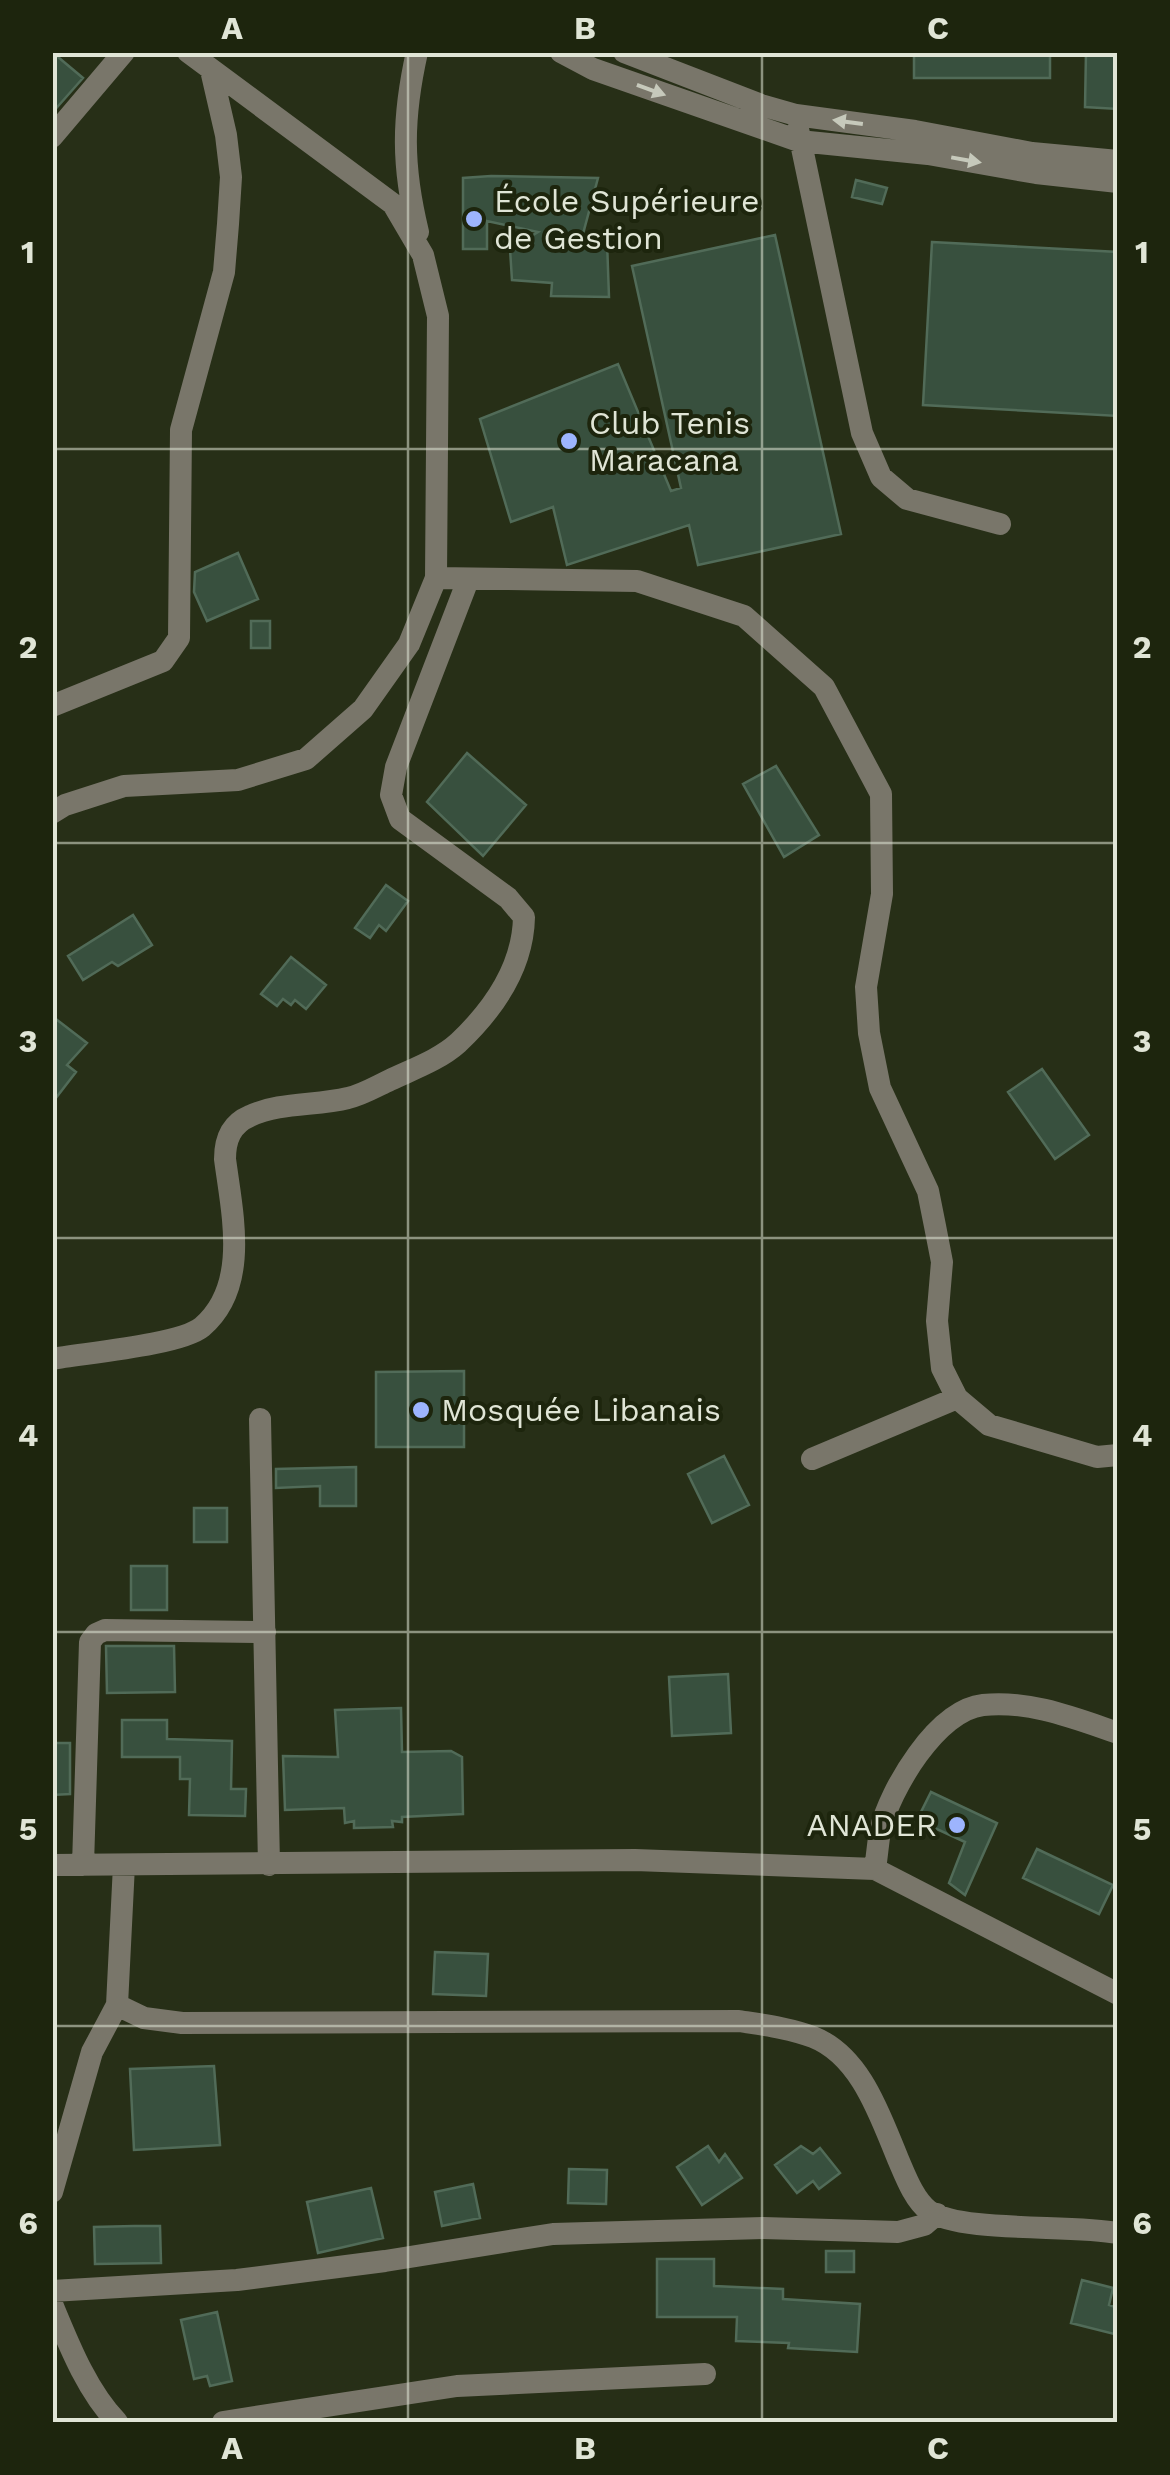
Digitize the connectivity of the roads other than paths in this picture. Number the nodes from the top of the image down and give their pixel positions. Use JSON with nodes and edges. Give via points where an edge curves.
{"nodes":[{"id":1,"x":124,"y":52,"type":"edge"},
{"id":2,"x":188,"y":52,"type":"edge"},
{"id":3,"x":418,"y":52,"type":"edge"},
{"id":4,"x":561,"y":52,"type":"edge"},
{"id":5,"x":624,"y":52,"type":"edge"},
{"id":6,"x":211,"y":70,"type":"junction"},
{"id":7,"x":796,"y":115,"type":"junction"},
{"id":8,"x":52,"y":136,"type":"edge"},
{"id":9,"x":800,"y":141,"type":"junction"},
{"id":10,"x":1118,"y":162,"type":"edge"},
{"id":11,"x":1118,"y":182,"type":"edge"},
{"id":12,"x":423,"y":255,"type":"junction"},
{"id":13,"x":1000,"y":524,"type":"dead end"},
{"id":14,"x":436,"y":578,"type":"junction"},
{"id":15,"x":468,"y":580,"type":"junction"},
{"id":16,"x":52,"y":706,"type":"edge"},
{"id":17,"x":52,"y":813,"type":"edge"},
{"id":18,"x":52,"y":1359,"type":"edge"},
{"id":19,"x":958,"y":1398,"type":"junction"},
{"id":20,"x":260,"y":1419,"type":"dead end"},
{"id":21,"x":1118,"y":1455,"type":"edge"},
{"id":22,"x":812,"y":1459,"type":"dead end"},
{"id":23,"x":265,"y":1632,"type":"junction"},
{"id":24,"x":1118,"y":1733,"type":"edge"},
{"id":25,"x":52,"y":1865,"type":"edge"},
{"id":26,"x":83,"y":1865,"type":"junction"},
{"id":27,"x":124,"y":1865,"type":"junction"},
{"id":28,"x":270,"y":1865,"type":"junction"},
{"id":29,"x":875,"y":1869,"type":"junction"},
{"id":30,"x":1118,"y":1994,"type":"edge"},
{"id":31,"x":117,"y":2005,"type":"junction"},
{"id":32,"x":52,"y":2192,"type":"edge"},
{"id":33,"x":937,"y":2214,"type":"junction"},
{"id":34,"x":1118,"y":2233,"type":"edge"},
{"id":35,"x":52,"y":2291,"type":"edge"},
{"id":36,"x":52,"y":2304,"type":"edge"},
{"id":37,"x":704,"y":2374,"type":"dead end"},
{"id":38,"x":117,"y":2422,"type":"edge"},
{"id":39,"x":223,"y":2422,"type":"edge"}],
"edges":[{"from":1,"to":8,"type":"street"},
{"from":2,"to":6,"type":"street"},
{"from":3,"to":12,"type":"street","via":[[403,141]]},
{"from":4,"to":9,"type":"street","one_way":true},
{"from":5,"to":7,"type":"street"},
{"from":6,"to":12,"type":"street","via":[[393,204]]},
{"from":6,"to":16,"type":"street","via":[[231,178],[224,272],[181,430],[179,638],[162,660]]},
{"from":7,"to":9,"type":"street"},
{"from":10,"to":7,"type":"street","one_way":true},
{"from":9,"to":11,"type":"street","one_way":true},
{"from":9,"to":13,"type":"street","via":[[862,432],[881,478],[907,499]]},
{"from":12,"to":14,"type":"street","via":[[438,316]]},
{"from":14,"to":15,"type":"street"},
{"from":14,"to":17,"type":"street","via":[[409,644],[375,693],[306,760],[238,780],[124,786]]},
{"from":15,"to":18,"type":"street","via":[[396,766],[391,795],[400,820],[508,898],[524,917],[509,981],[457,1043],[426,1064],[350,1098],[269,1110],[233,1127],[224,1160],[235,1258],[223,1299],[201,1328],[168,1340]]},
{"from":15,"to":19,"type":"street","via":[[637,581],[744,616],[824,688],[881,794],[882,894],[866,987],[868,1034],[880,1088],[928,1191],[942,1262],[942,1368]]},
{"from":19,"to":21,"type":"street","via":[[989,1425],[1097,1457]]},
{"from":19,"to":22,"type":"street"},
{"from":20,"to":23,"type":"street"},
{"from":23,"to":26,"type":"street","via":[[96,1634],[90,1642]]},
{"from":23,"to":28,"type":"street"},
{"from":24,"to":29,"type":"street","via":[[1018,1705],[978,1705],[942,1725],[912,1761],[881,1827]]},
{"from":25,"to":26,"type":"street"},
{"from":26,"to":27,"type":"street"},
{"from":27,"to":28,"type":"street"},
{"from":27,"to":31,"type":"street"},
{"from":28,"to":29,"type":"street","via":[[636,1860]]},
{"from":29,"to":30,"type":"street"},
{"from":31,"to":32,"type":"street","via":[[92,2052]]},
{"from":31,"to":33,"type":"street","via":[[144,2018],[182,2023],[739,2021],[786,2029],[817,2038],[844,2059],[874,2100],[908,2182]]},
{"from":33,"to":34,"type":"street","via":[[973,2223]]},
{"from":33,"to":35,"type":"street","via":[[898,2232],[553,2234],[237,2280]]},
{"from":36,"to":38,"type":"street","via":[[88,2380]]},
{"from":37,"to":39,"type":"street","via":[[457,2386]]}]}
